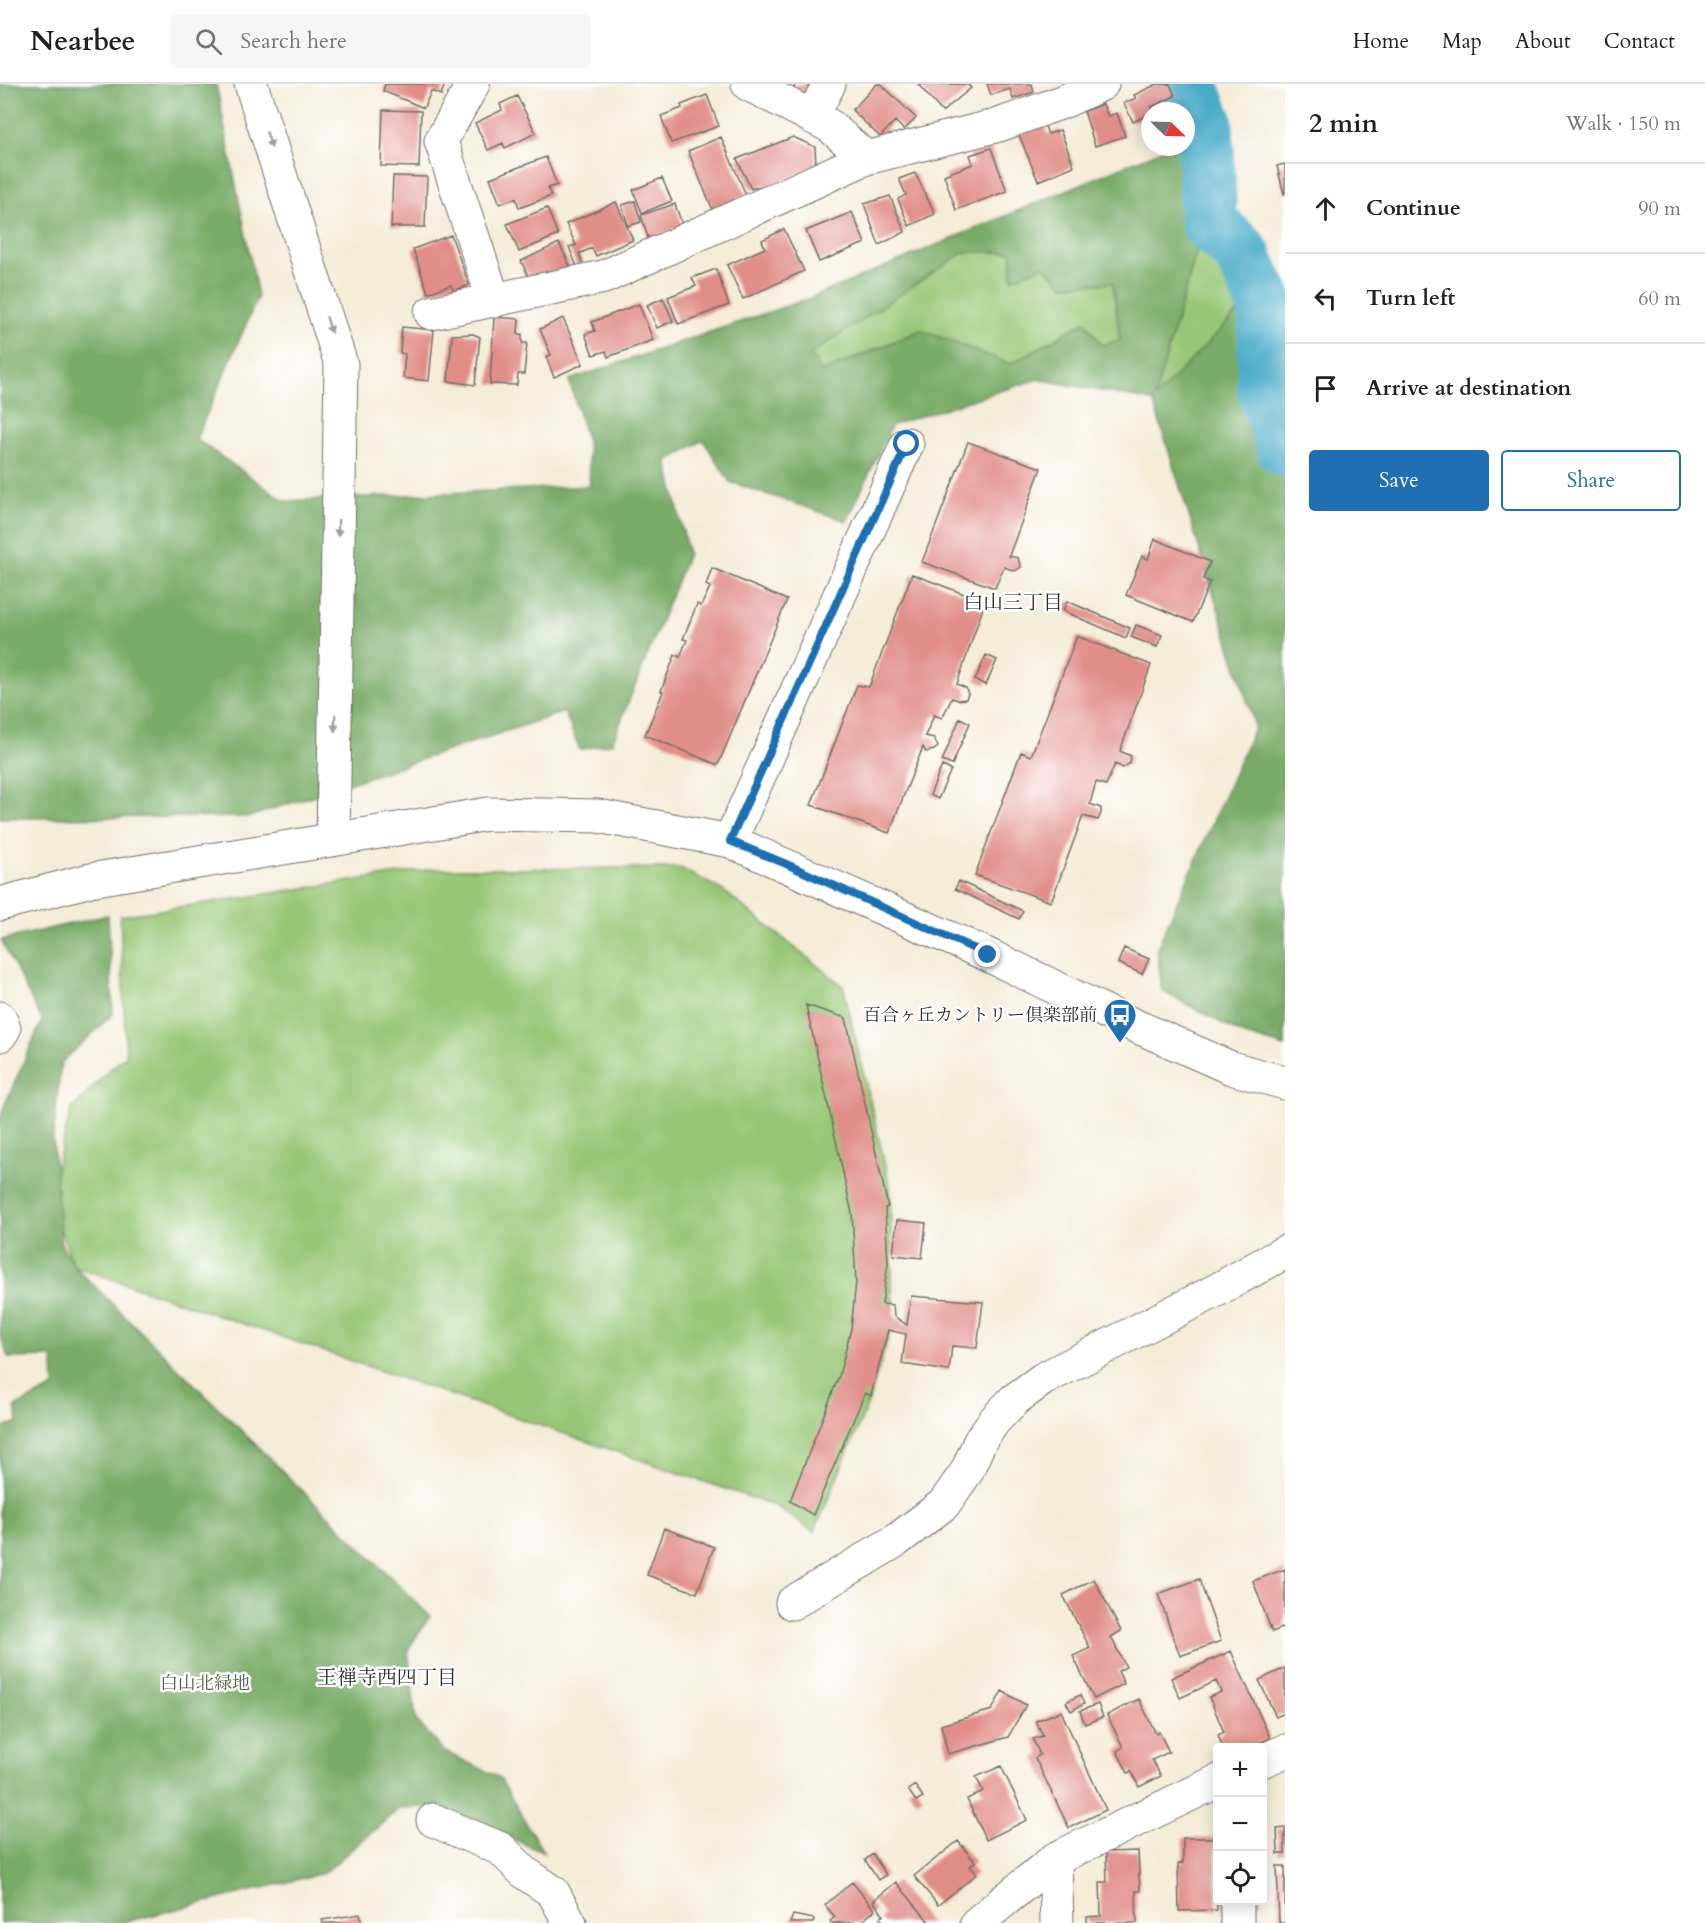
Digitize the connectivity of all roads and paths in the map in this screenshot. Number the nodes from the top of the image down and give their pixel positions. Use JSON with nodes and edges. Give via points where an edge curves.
{"nodes":[{"id":1,"x":251,"y":84,"type":"edge"},
{"id":2,"x":473,"y":84,"type":"edge"},
{"id":3,"x":748,"y":84,"type":"edge"},
{"id":4,"x":829,"y":84,"type":"edge"},
{"id":5,"x":1102,"y":84,"type":"edge"},
{"id":6,"x":1062,"y":92,"type":"edge"},
{"id":7,"x":812,"y":117,"type":"junction"},
{"id":8,"x":867,"y":158,"type":"junction"},
{"id":9,"x":494,"y":301,"type":"junction"},
{"id":10,"x":431,"y":313,"type":"dead end"},
{"id":11,"x":907,"y":444,"type":"dead end"},
{"id":12,"x":333,"y":840,"type":"junction"},
{"id":13,"x":730,"y":841,"type":"junction"},
{"id":14,"x":0,"y":904,"type":"edge"},
{"id":15,"x":0,"y":1018,"type":"edge"},
{"id":16,"x":0,"y":1035,"type":"edge"},
{"id":17,"x":1285,"y":1083,"type":"edge"},
{"id":18,"x":1285,"y":1252,"type":"edge"},
{"id":19,"x":792,"y":1603,"type":"dead end"},
{"id":20,"x":1285,"y":1751,"type":"edge"},
{"id":21,"x":1267,"y":1759,"type":"edge"},
{"id":22,"x":1213,"y":1783,"type":"edge"},
{"id":23,"x":433,"y":1820,"type":"dead end"},
{"id":24,"x":1055,"y":1859,"type":"junction"},
{"id":25,"x":1237,"y":1905,"type":"edge"},
{"id":26,"x":570,"y":1923,"type":"edge"},
{"id":27,"x":976,"y":1923,"type":"edge"},
{"id":28,"x":1057,"y":1923,"type":"edge"},
{"id":29,"x":1237,"y":1923,"type":"edge"}],
"edges":[{"from":1,"to":12,"type":"street","one_way":true,"via":[[341,364]]},
{"from":2,"to":9,"type":"street","via":[[441,141]]},
{"from":3,"to":7,"type":"street"},
{"from":4,"to":7,"type":"street"},
{"from":5,"to":6,"type":"street"},
{"from":6,"to":8,"type":"street","via":[[999,125]]},
{"from":7,"to":8,"type":"street","via":[[830,126]]},
{"from":8,"to":9,"type":"street","via":[[604,277]]},
{"from":9,"to":10,"type":"street"},
{"from":11,"to":13,"type":"street"},
{"from":12,"to":13,"type":"street","via":[[488,814],[598,816]]},
{"from":12,"to":14,"type":"street","via":[[90,880]]},
{"from":13,"to":17,"type":"street","via":[[1231,1068]]},
{"from":15,"to":16,"type":"street","via":[[4,1029]]},
{"from":18,"to":19,"type":"street","via":[[1043,1379],[994,1420],[945,1504],[897,1540]]},
{"from":20,"to":21,"type":"street"},
{"from":22,"to":24,"type":"street"},
{"from":23,"to":26,"type":"street","via":[[501,1849],[525,1873],[553,1892]]},
{"from":24,"to":27,"type":"street"},
{"from":24,"to":28,"type":"street"},
{"from":25,"to":29,"type":"street"}]}
